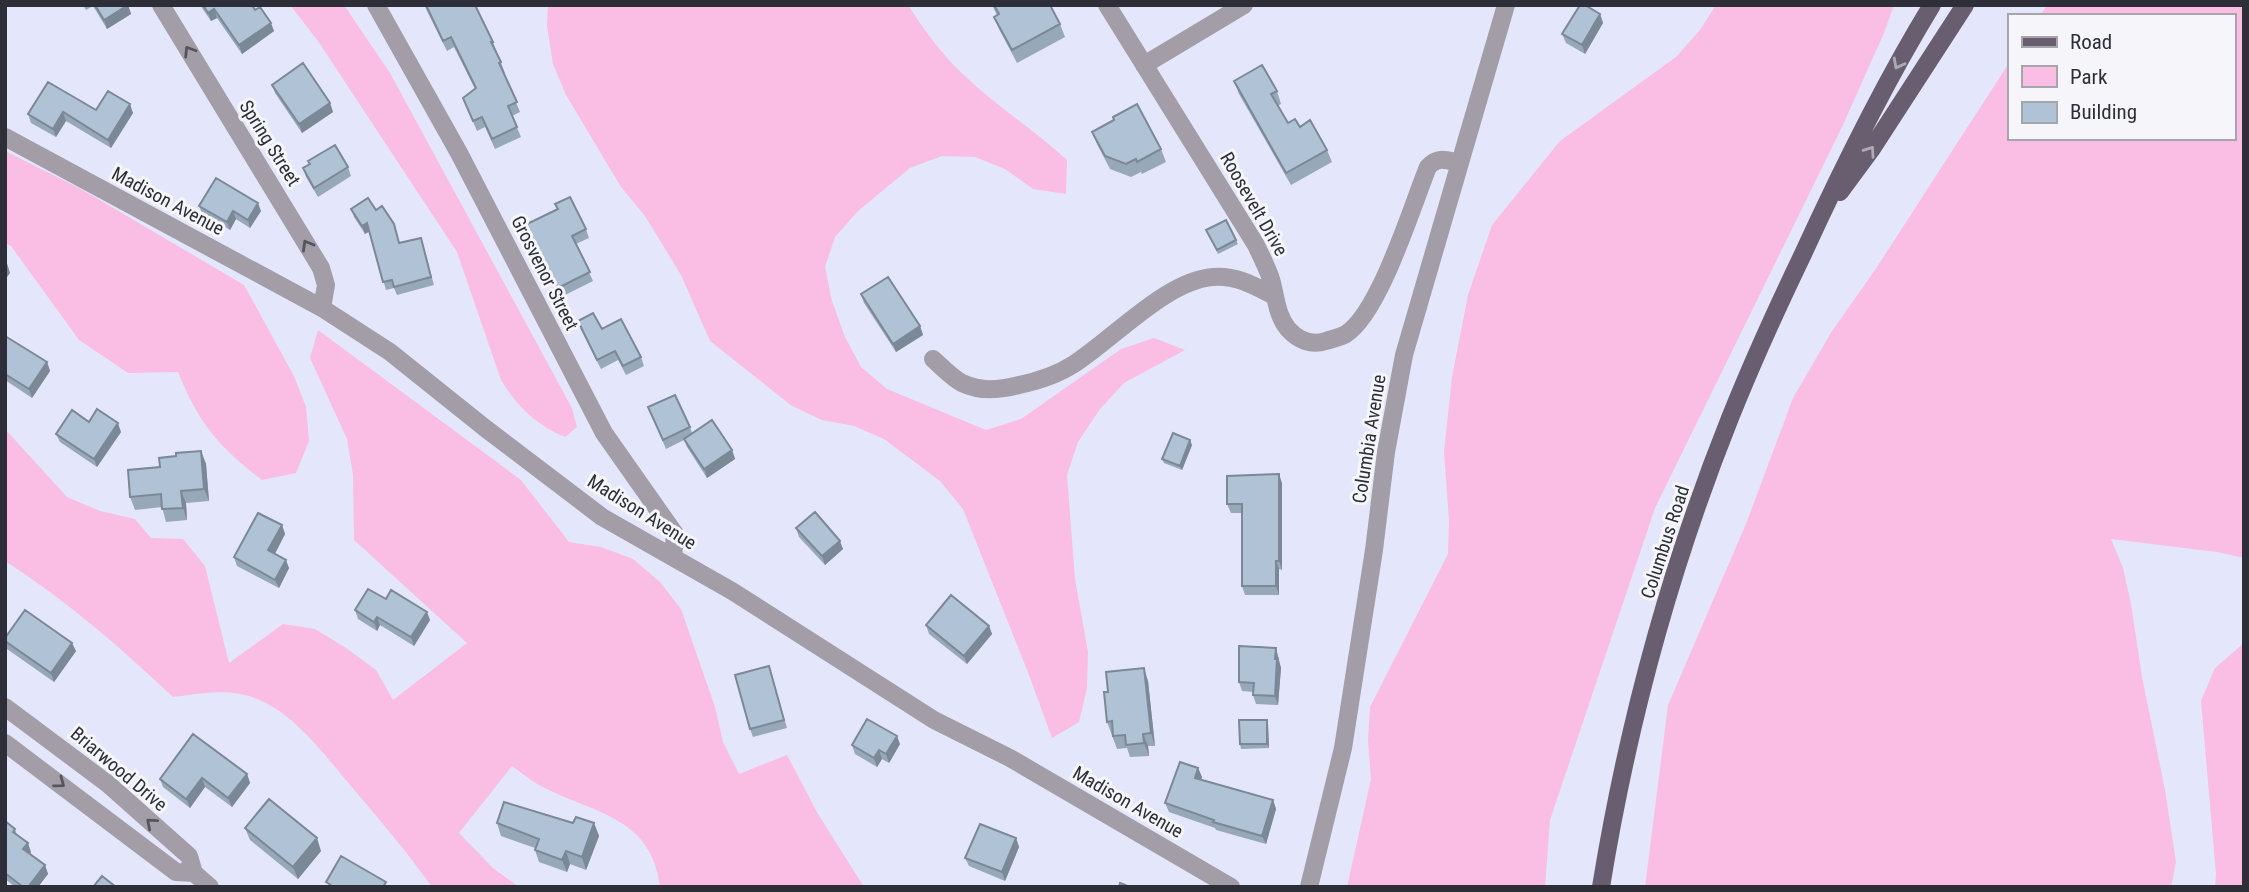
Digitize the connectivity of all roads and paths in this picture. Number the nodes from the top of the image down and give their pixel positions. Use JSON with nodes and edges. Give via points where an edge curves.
{"nodes":[{"id":1,"x":161,"y":5,"type":"edge"},
{"id":2,"x":376,"y":5,"type":"edge"},
{"id":3,"x":1107,"y":5,"type":"edge"},
{"id":4,"x":1244,"y":5,"type":"edge"},
{"id":5,"x":1932,"y":5,"type":"edge"},
{"id":6,"x":1965,"y":5,"type":"edge"},
{"id":7,"x":1501,"y":7,"type":"edge"},
{"id":8,"x":1144,"y":65,"type":"junction"},
{"id":9,"x":5,"y":137,"type":"edge"},
{"id":10,"x":1459,"y":163,"type":"junction"},
{"id":11,"x":1815,"y":226,"type":"junction"},
{"id":12,"x":1274,"y":296,"type":"junction"},
{"id":13,"x":322,"y":309,"type":"junction"},
{"id":14,"x":933,"y":359,"type":"dead end"},
{"id":15,"x":673,"y":557,"type":"junction"},
{"id":16,"x":5,"y":707,"type":"edge"},
{"id":17,"x":5,"y":743,"type":"edge"},
{"id":18,"x":194,"y":873,"type":"junction"},
{"id":19,"x":210,"y":887,"type":"edge"},
{"id":20,"x":1231,"y":887,"type":"edge"},
{"id":21,"x":1309,"y":887,"type":"edge"},
{"id":22,"x":1601,"y":887,"type":"edge"}],
"edges":[{"from":13,"to":1,"type":"street","name":"Spring Street","one_way":true,"via":[[326,285],[321,268]]},
{"from":2,"to":15,"type":"street","name":"Grosvenor Street","via":[[459,153],[604,433],[675,534]]},
{"from":3,"to":8,"type":"street","name":"Roosevelt Drive"},
{"from":4,"to":8,"type":"street"},
{"from":5,"to":11,"type":"main road","name":"Columbus Road","one_way":true},
{"from":11,"to":6,"type":"main road","name":"Columbus Road","one_way":true,"via":[[1871,150]]},
{"from":7,"to":10,"type":"street","name":"Columbia Avenue"},
{"from":8,"to":12,"type":"street","name":"Roosevelt Drive","via":[[1256,245]]},
{"from":9,"to":13,"type":"street","name":"Madison Avenue"},
{"from":10,"to":12,"type":"street","name":"Roosevelt Drive","via":[[1441,159],[1428,167],[1371,303],[1347,333],[1323,343],[1299,339],[1287,328]]},
{"from":10,"to":21,"type":"street","name":"Columbia Avenue","via":[[1404,355],[1343,748]]},
{"from":11,"to":22,"type":"main road","name":"Columbus Road","via":[[1729,419],[1670,591],[1622,774]]},
{"from":12,"to":14,"type":"street","via":[[1224,276],[1201,279],[1164,296],[1073,364],[1043,379],[1005,389],[973,387]]},
{"from":13,"to":15,"type":"street","name":"Madison Avenue","via":[[390,352],[602,517]]},
{"from":15,"to":20,"type":"street","name":"Madison Avenue","via":[[934,720],[1010,758]]},
{"from":18,"to":16,"type":"street","name":"Briarwood Drive","one_way":true,"via":[[189,856],[108,784]]},
{"from":17,"to":18,"type":"street","name":"Briarwood Drive","one_way":true,"via":[[176,872]]},
{"from":18,"to":19,"type":"street","name":"Briarwood Drive"}]}
